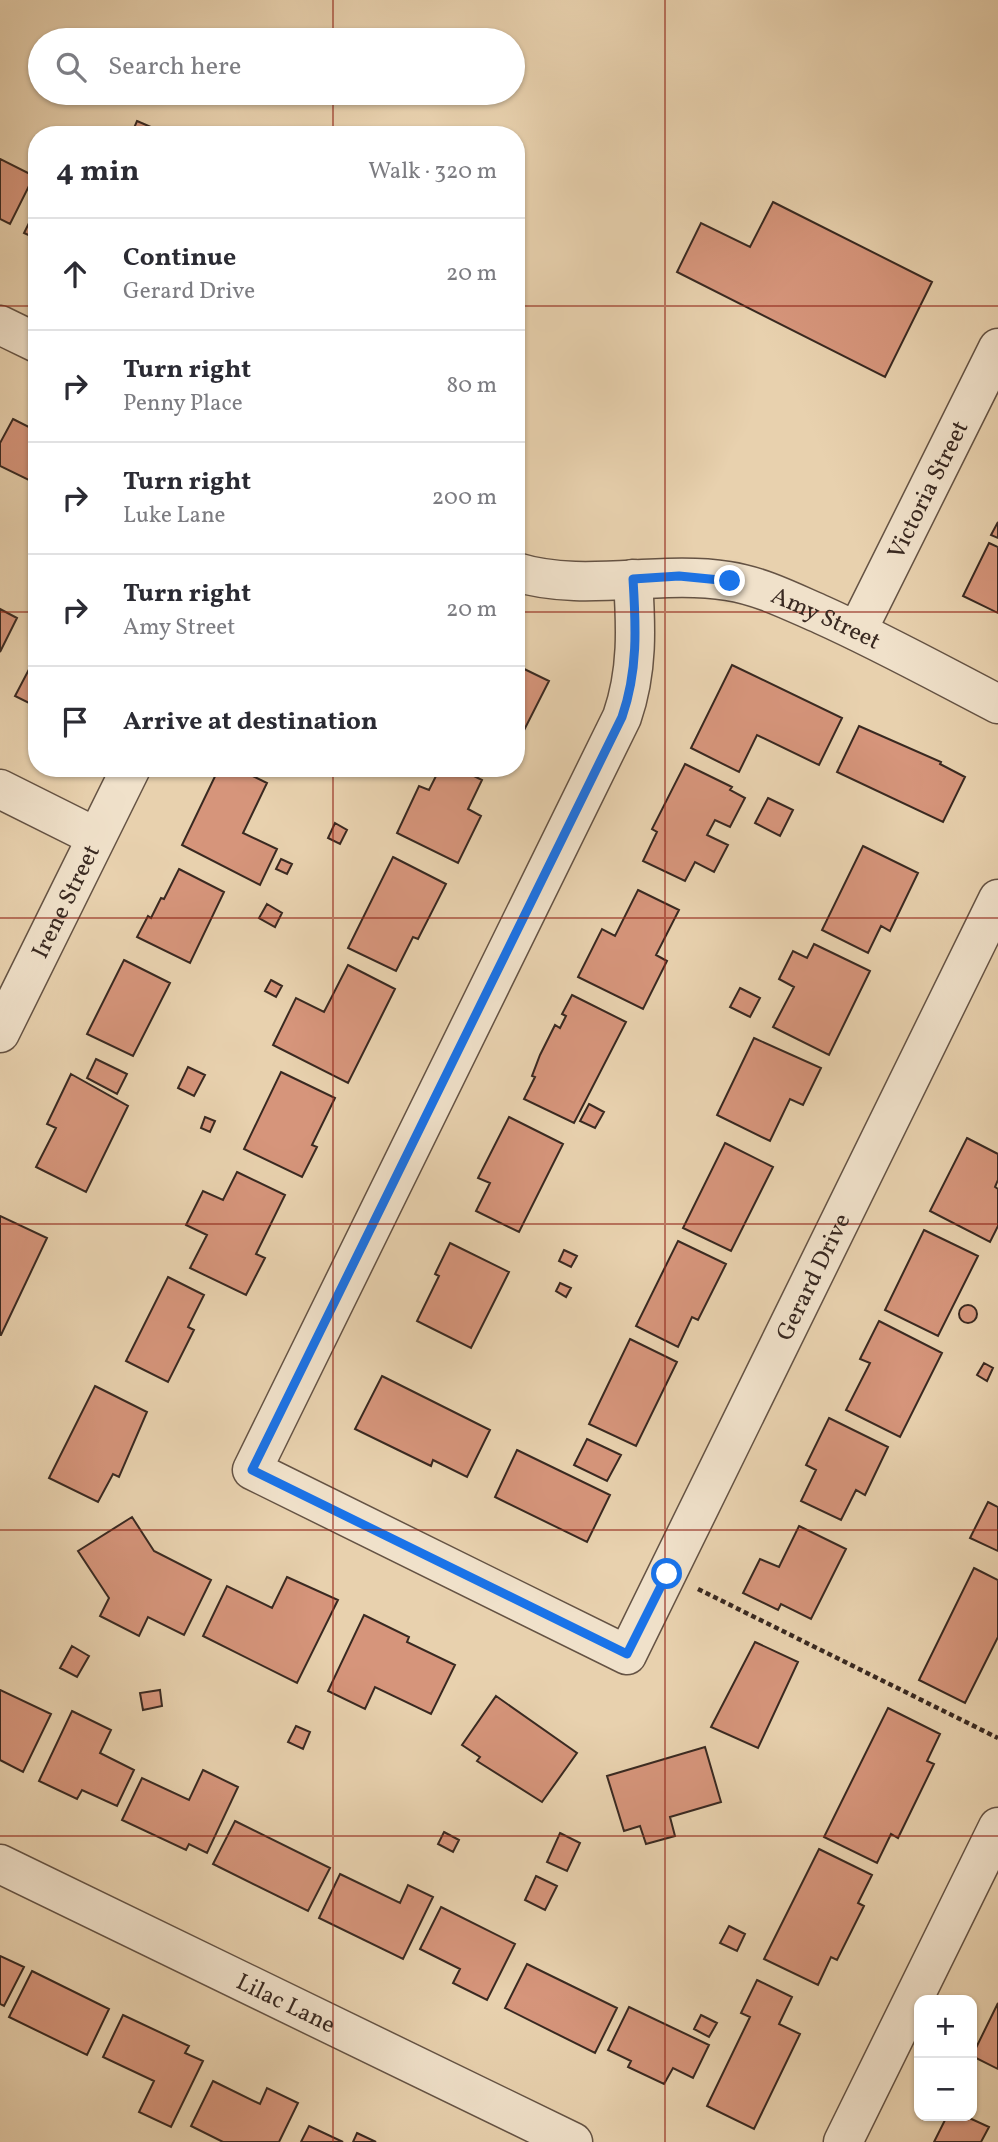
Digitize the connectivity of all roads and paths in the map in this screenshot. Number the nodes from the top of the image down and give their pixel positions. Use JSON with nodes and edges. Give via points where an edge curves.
{"nodes":[{"id":1,"x":0,"y":325,"type":"edge"},
{"id":2,"x":28,"y":339,"type":"edge"},
{"id":3,"x":998,"y":348,"type":"edge"},
{"id":4,"x":525,"y":573,"type":"edge"},
{"id":5,"x":633,"y":579,"type":"junction"},
{"id":6,"x":857,"y":631,"type":"junction"},
{"id":7,"x":998,"y":704,"type":"edge"},
{"id":8,"x":126,"y":777,"type":"edge"},
{"id":9,"x":0,"y":789,"type":"edge"},
{"id":10,"x":96,"y":837,"type":"junction"},
{"id":11,"x":998,"y":899,"type":"edge"},
{"id":12,"x":0,"y":1033,"type":"edge"},
{"id":13,"x":667,"y":1574,"type":"junction"},
{"id":14,"x":998,"y":1738,"type":"edge"},
{"id":15,"x":998,"y":1826,"type":"edge"},
{"id":16,"x":0,"y":1864,"type":"edge"},
{"id":17,"x":572,"y":2142,"type":"edge"},
{"id":18,"x":843,"y":2142,"type":"edge"}],
"edges":[{"from":1,"to":2,"type":"street"},
{"from":3,"to":6,"type":"street","name":"Victoria Street"},
{"from":4,"to":5,"type":"street","name":"Amy Street","via":[[579,581]]},
{"from":5,"to":6,"type":"street","name":"Amy Street","via":[[679,576],[730,581],[773,593]]},
{"from":5,"to":13,"type":"street","name":"Gerard Drive","via":[[635,660],[622,717],[252,1470],[627,1654]]},
{"from":6,"to":7,"type":"street","name":"Amy Street"},
{"from":8,"to":10,"type":"street","name":"Irene Street"},
{"from":9,"to":10,"type":"street"},
{"from":10,"to":12,"type":"street","name":"Irene Street"},
{"from":11,"to":13,"type":"street","name":"Gerard Drive"},
{"from":13,"to":14,"type":"path"},
{"from":15,"to":18,"type":"street"},
{"from":16,"to":17,"type":"street","name":"Lilac Lane"}]}
